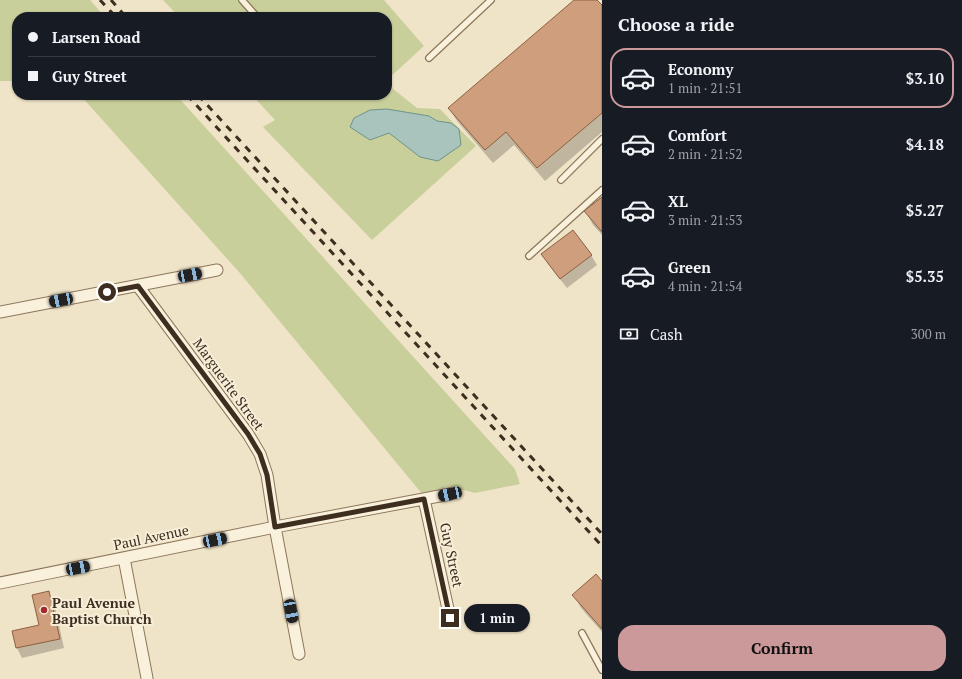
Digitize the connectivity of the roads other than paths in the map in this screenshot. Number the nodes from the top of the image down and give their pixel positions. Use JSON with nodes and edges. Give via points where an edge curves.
{"nodes":[{"id":1,"x":242,"y":0,"type":"edge"},
{"id":2,"x":491,"y":0,"type":"edge"},
{"id":3,"x":253,"y":12,"type":"edge"},
{"id":4,"x":429,"y":58,"type":"dead end"},
{"id":5,"x":602,"y":139,"type":"edge"},
{"id":6,"x":562,"y":180,"type":"dead end"},
{"id":7,"x":602,"y":190,"type":"edge"},
{"id":8,"x":529,"y":256,"type":"dead end"},
{"id":9,"x":217,"y":270,"type":"dead end"},
{"id":10,"x":138,"y":286,"type":"junction"},
{"id":11,"x":0,"y":312,"type":"edge"},
{"id":12,"x":450,"y":494,"type":"dead end"},
{"id":13,"x":424,"y":499,"type":"junction"},
{"id":14,"x":275,"y":527,"type":"junction"},
{"id":15,"x":124,"y":558,"type":"junction"},
{"id":16,"x":0,"y":583,"type":"edge"},
{"id":17,"x":450,"y":618,"type":"dead end"},
{"id":18,"x":582,"y":633,"type":"dead end"},
{"id":19,"x":299,"y":654,"type":"dead end"},
{"id":20,"x":602,"y":670,"type":"edge"},
{"id":21,"x":147,"y":678,"type":"dead end"}],
"edges":[{"from":1,"to":3,"type":"lane"},
{"from":2,"to":4,"type":"lane"},
{"from":5,"to":6,"type":"lane"},
{"from":7,"to":8,"type":"lane"},
{"from":9,"to":10,"type":"street"},
{"from":10,"to":11,"type":"street"},
{"from":10,"to":14,"type":"street","name":"Marguerite Street","via":[[248,434],[260,454],[267,475]]},
{"from":12,"to":13,"type":"street","name":"Paul Avenue"},
{"from":13,"to":14,"type":"street","name":"Paul Avenue"},
{"from":13,"to":17,"type":"street","name":"Guy Street"},
{"from":14,"to":15,"type":"street","name":"Paul Avenue"},
{"from":14,"to":19,"type":"street","name":"Marguerite Street"},
{"from":15,"to":16,"type":"street","name":"Paul Avenue"},
{"from":15,"to":21,"type":"street"},
{"from":18,"to":20,"type":"lane"}]}
